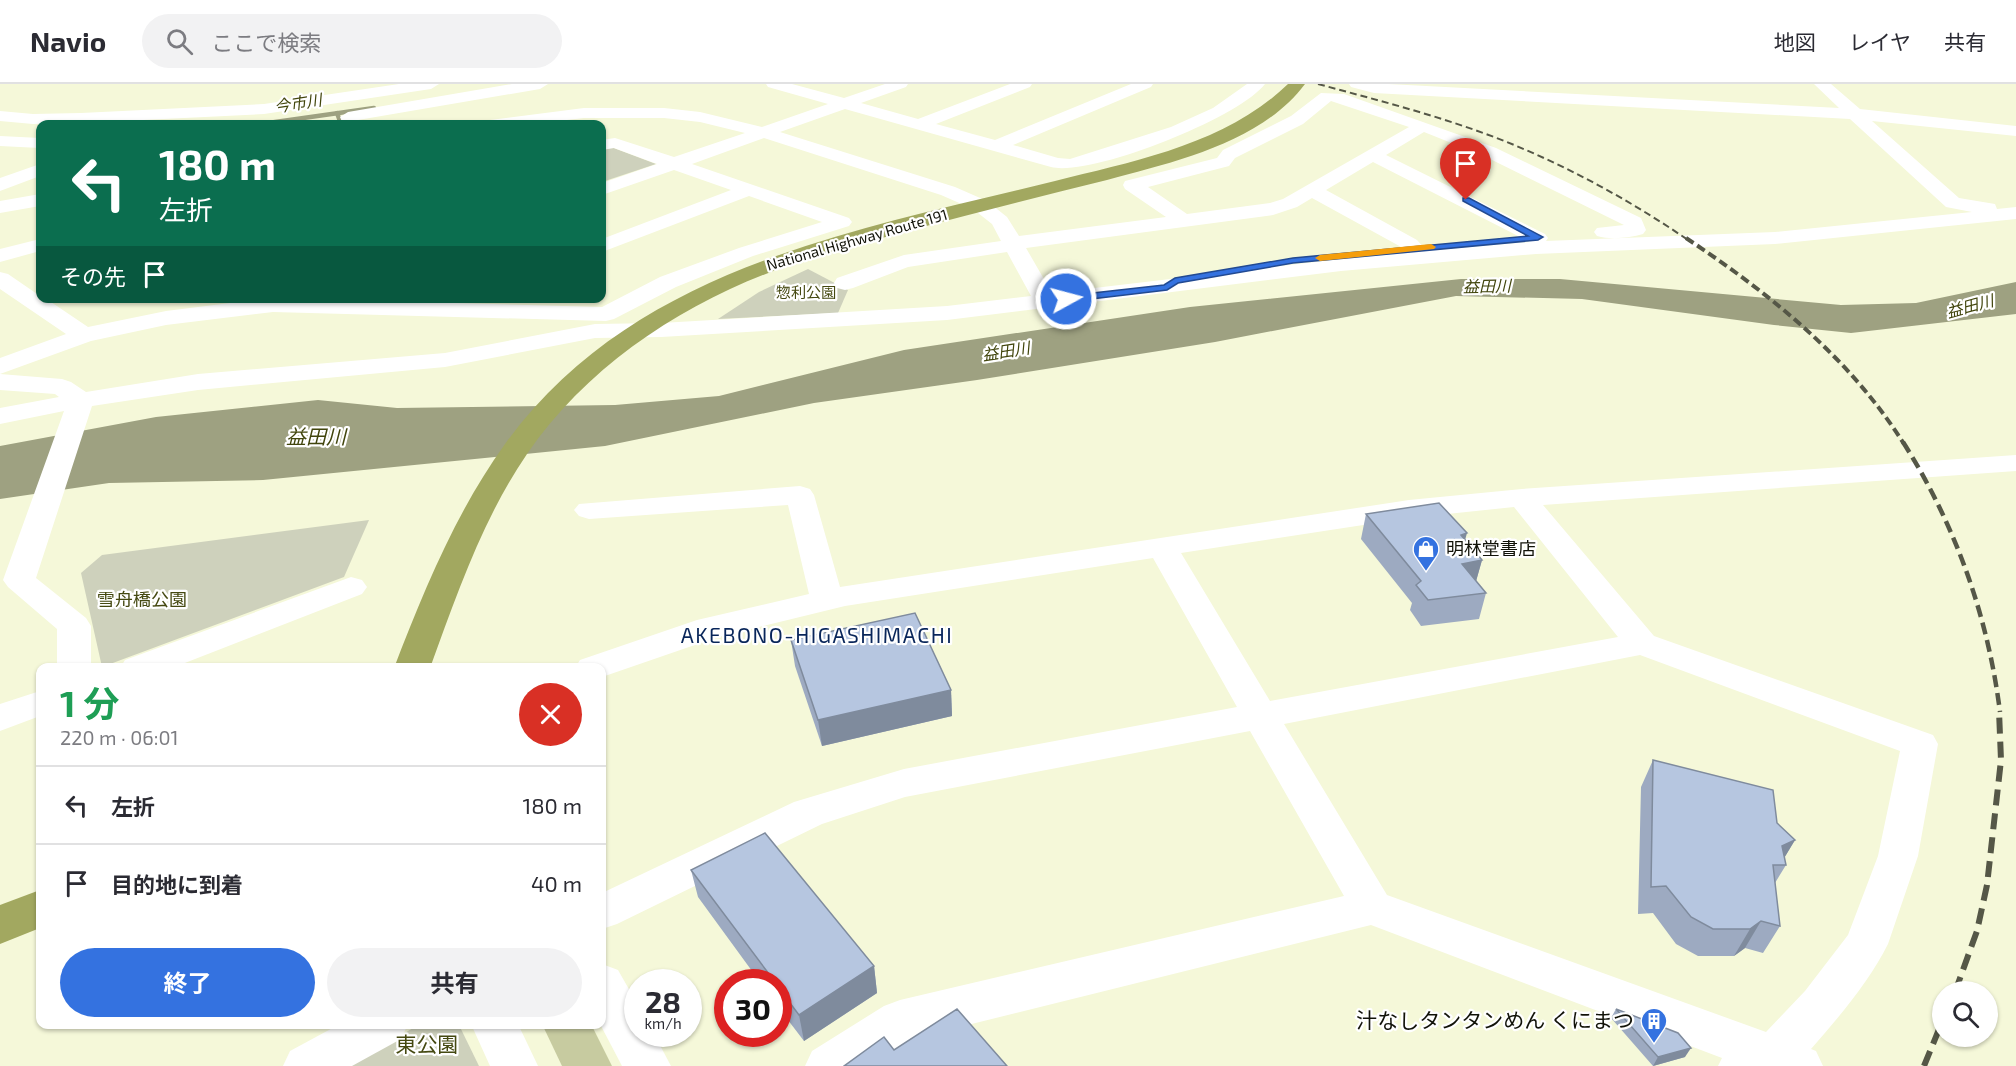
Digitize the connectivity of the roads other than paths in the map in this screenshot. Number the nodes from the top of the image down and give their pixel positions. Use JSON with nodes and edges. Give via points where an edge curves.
{"nodes":[{"id":1,"x":431,"y":84,"type":"edge"},
{"id":2,"x":540,"y":84,"type":"edge"},
{"id":3,"x":780,"y":84,"type":"edge"},
{"id":4,"x":900,"y":84,"type":"edge"},
{"id":5,"x":1024,"y":84,"type":"edge"},
{"id":6,"x":1145,"y":84,"type":"edge"},
{"id":7,"x":1257,"y":84,"type":"edge"},
{"id":8,"x":1297,"y":84,"type":"edge"},
{"id":9,"x":1357,"y":84,"type":"edge"},
{"id":10,"x":1822,"y":84,"type":"edge"},
{"id":11,"x":496,"y":88,"type":"edge"},
{"id":12,"x":844,"y":104,"type":"junction"},
{"id":13,"x":165,"y":114,"type":"junction"},
{"id":14,"x":1856,"y":114,"type":"junction"},
{"id":15,"x":0,"y":116,"type":"edge"},
{"id":16,"x":153,"y":120,"type":"edge"},
{"id":17,"x":353,"y":120,"type":"edge"},
{"id":18,"x":528,"y":120,"type":"edge"},
{"id":19,"x":921,"y":124,"type":"junction"},
{"id":20,"x":1423,"y":126,"type":"junction"},
{"id":21,"x":2016,"y":131,"type":"edge"},
{"id":22,"x":763,"y":132,"type":"junction"},
{"id":23,"x":0,"y":141,"type":"edge"},
{"id":24,"x":36,"y":143,"type":"edge"},
{"id":25,"x":606,"y":144,"type":"edge"},
{"id":26,"x":999,"y":145,"type":"junction"},
{"id":27,"x":1373,"y":155,"type":"junction"},
{"id":28,"x":676,"y":164,"type":"junction"},
{"id":29,"x":36,"y":172,"type":"edge"},
{"id":30,"x":0,"y":186,"type":"edge"},
{"id":31,"x":606,"y":188,"type":"edge"},
{"id":32,"x":748,"y":190,"type":"junction"},
{"id":33,"x":1310,"y":191,"type":"junction"},
{"id":34,"x":36,"y":201,"type":"edge"},
{"id":35,"x":980,"y":205,"type":"junction"},
{"id":36,"x":0,"y":207,"type":"edge"},
{"id":37,"x":2016,"y":208,"type":"edge"},
{"id":38,"x":2016,"y":213,"type":"edge"},
{"id":39,"x":1183,"y":221,"type":"junction"},
{"id":40,"x":1538,"y":237,"type":"junction"},
{"id":41,"x":1013,"y":243,"type":"junction"},
{"id":42,"x":606,"y":244,"type":"edge"},
{"id":43,"x":36,"y":246,"type":"edge"},
{"id":44,"x":1414,"y":249,"type":"junction"},
{"id":45,"x":0,"y":256,"type":"edge"},
{"id":46,"x":0,"y":279,"type":"edge"},
{"id":47,"x":845,"y":283,"type":"dead end"},
{"id":48,"x":1167,"y":288,"type":"junction"},
{"id":49,"x":35,"y":297,"type":"edge"},
{"id":50,"x":1046,"y":302,"type":"junction"},
{"id":51,"x":43,"y":303,"type":"edge"},
{"id":52,"x":274,"y":303,"type":"edge"},
{"id":53,"x":370,"y":303,"type":"edge"},
{"id":54,"x":458,"y":304,"type":"edge"},
{"id":55,"x":638,"y":331,"type":"junction"},
{"id":56,"x":84,"y":335,"type":"junction"},
{"id":57,"x":0,"y":367,"type":"edge"},
{"id":58,"x":0,"y":382,"type":"edge"},
{"id":59,"x":78,"y":406,"type":"junction"},
{"id":60,"x":0,"y":416,"type":"edge"},
{"id":61,"x":2016,"y":464,"type":"edge"},
{"id":62,"x":1522,"y":498,"type":"junction"},
{"id":63,"x":589,"y":510,"type":"dead end"},
{"id":64,"x":1162,"y":547,"type":"junction"},
{"id":65,"x":17,"y":568,"type":"edge"},
{"id":66,"x":351,"y":587,"type":"dead end"},
{"id":67,"x":827,"y":600,"type":"junction"},
{"id":68,"x":1642,"y":644,"type":"junction"},
{"id":69,"x":74,"y":663,"type":"edge"},
{"id":70,"x":150,"y":663,"type":"edge"},
{"id":71,"x":414,"y":663,"type":"edge"},
{"id":72,"x":606,"y":663,"type":"edge"},
{"id":73,"x":36,"y":704,"type":"edge"},
{"id":74,"x":1258,"y":715,"type":"junction"},
{"id":75,"x":0,"y":718,"type":"edge"},
{"id":76,"x":1372,"y":907,"type":"junction"},
{"id":77,"x":36,"y":910,"type":"edge"},
{"id":78,"x":606,"y":910,"type":"edge"},
{"id":79,"x":0,"y":925,"type":"edge"},
{"id":80,"x":606,"y":991,"type":"edge"},
{"id":81,"x":376,"y":1029,"type":"edge"},
{"id":82,"x":496,"y":1029,"type":"edge"},
{"id":83,"x":568,"y":1029,"type":"edge"},
{"id":84,"x":1772,"y":1063,"type":"edge"},
{"id":85,"x":307,"y":1066,"type":"edge"},
{"id":86,"x":514,"y":1066,"type":"edge"},
{"id":87,"x":587,"y":1066,"type":"edge"},
{"id":88,"x":647,"y":1066,"type":"edge"},
{"id":89,"x":829,"y":1066,"type":"edge"}],
"edges":[{"from":1,"to":13,"type":"street","via":[[264,109]]},
{"from":2,"to":11,"type":"street"},
{"from":3,"to":12,"type":"street"},
{"from":4,"to":12,"type":"street"},
{"from":5,"to":19,"type":"street"},
{"from":6,"to":26,"type":"street"},
{"from":7,"to":26,"type":"street","via":[[1237,102],[1197,124],[1088,160],[1057,163]]},
{"from":8,"to":35,"type":"highway","name":"National Highway Route 191","via":[[1278,104],[1244,126],[1192,149]]},
{"from":9,"to":14,"type":"street"},
{"from":10,"to":14,"type":"street"},
{"from":11,"to":17,"type":"street"},
{"from":12,"to":19,"type":"street"},
{"from":12,"to":22,"type":"street"},
{"from":13,"to":15,"type":"street","via":[[33,119]]},
{"from":13,"to":16,"type":"street"},
{"from":14,"to":21,"type":"street"},
{"from":14,"to":37,"type":"street","via":[[1953,203]]},
{"from":18,"to":22,"type":"street","via":[[584,113],[654,112],[700,117]]},
{"from":19,"to":26,"type":"street"},
{"from":20,"to":27,"type":"street"},
{"from":20,"to":39,"type":"street","via":[[1327,96],[1298,120],[1229,154],[1223,162],[1132,185]]},
{"from":20,"to":40,"type":"street","via":[[1572,191],[1634,222],[1636,230]]},
{"from":22,"to":28,"type":"street"},
{"from":22,"to":35,"type":"street","via":[[948,191]]},
{"from":23,"to":24,"type":"street"},
{"from":25,"to":28,"type":"street","via":[[615,143]]},
{"from":27,"to":33,"type":"street"},
{"from":27,"to":40,"type":"street"},
{"from":28,"to":31,"type":"street"},
{"from":28,"to":32,"type":"street"},
{"from":29,"to":30,"type":"street"},
{"from":32,"to":42,"type":"street"},
{"from":32,"to":54,"type":"street","via":[[842,222],[668,282],[606,314]]},
{"from":33,"to":39,"type":"street","via":[[1273,209]]},
{"from":33,"to":44,"type":"street"},
{"from":34,"to":36,"type":"street"},
{"from":35,"to":41,"type":"street","via":[[1000,221]]},
{"from":35,"to":55,"type":"highway","name":"National Highway Route 191","via":[[766,266],[699,296]]},
{"from":38,"to":48,"type":"street","via":[[1775,238],[1536,248],[1341,265]]},
{"from":39,"to":41,"type":"street"},
{"from":40,"to":44,"type":"street"},
{"from":41,"to":47,"type":"street","via":[[904,261]]},
{"from":41,"to":50,"type":"street"},
{"from":43,"to":45,"type":"street"},
{"from":44,"to":48,"type":"street","via":[[1293,260],[1175,281]]},
{"from":46,"to":49,"type":"street"},
{"from":48,"to":50,"type":"street"},
{"from":50,"to":55,"type":"street","via":[[947,313]]},
{"from":51,"to":56,"type":"street"},
{"from":52,"to":56,"type":"street","via":[[166,318]]},
{"from":53,"to":54,"type":"street"},
{"from":55,"to":59,"type":"street","via":[[595,331],[445,360],[198,382]]},
{"from":55,"to":71,"type":"highway","name":"National Highway Route 191","via":[[554,401],[516,449],[482,504]]},
{"from":56,"to":57,"type":"street"},
{"from":58,"to":59,"type":"street","via":[[62,387]]},
{"from":59,"to":60,"type":"street"},
{"from":59,"to":65,"type":"street"},
{"from":61,"to":62,"type":"street"},
{"from":62,"to":64,"type":"street","via":[[1409,509]]},
{"from":62,"to":68,"type":"street"},
{"from":63,"to":67,"type":"street","via":[[800,495]]},
{"from":64,"to":67,"type":"street"},
{"from":64,"to":74,"type":"street"},
{"from":65,"to":69,"type":"street","via":[[19,580],[74,626]]},
{"from":66,"to":70,"type":"street"},
{"from":67,"to":72,"type":"street","via":[[709,628]]},
{"from":68,"to":74,"type":"street"},
{"from":68,"to":84,"type":"street","via":[[1920,744],[1898,856],[1866,944]]},
{"from":73,"to":75,"type":"street"},
{"from":74,"to":76,"type":"street"},
{"from":74,"to":78,"type":"street","via":[[904,783],[808,813]]},
{"from":76,"to":84,"type":"street"},
{"from":76,"to":89,"type":"street","via":[[900,1021]]},
{"from":77,"to":79,"type":"highway"},
{"from":80,"to":88,"type":"street"},
{"from":81,"to":85,"type":"street"},
{"from":82,"to":86,"type":"street"},
{"from":83,"to":87,"type":"main road"}]}
